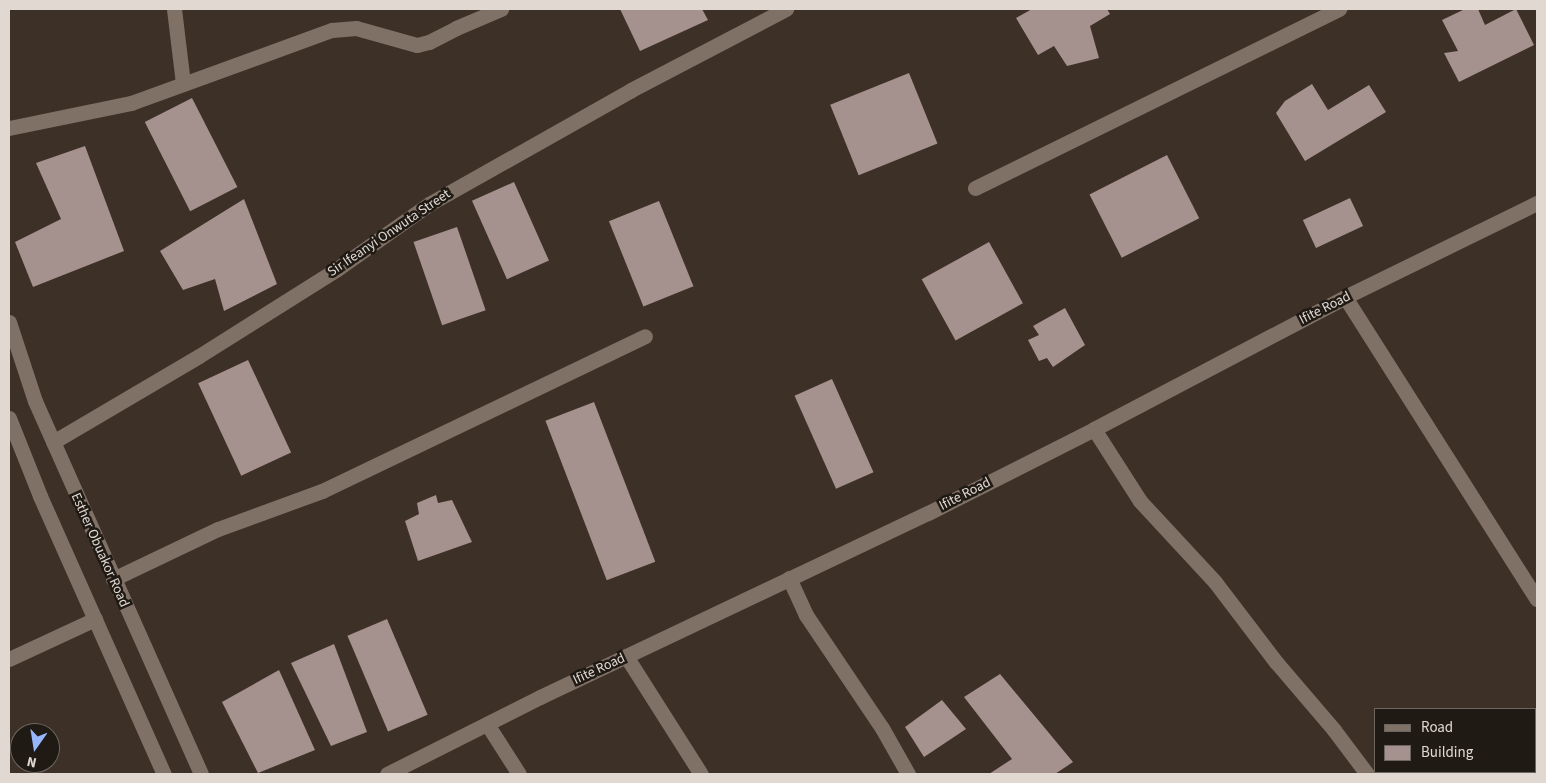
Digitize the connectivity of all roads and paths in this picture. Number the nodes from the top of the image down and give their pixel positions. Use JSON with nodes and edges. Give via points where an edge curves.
{"nodes":[{"id":1,"x":174,"y":9,"type":"edge"},
{"id":2,"x":501,"y":9,"type":"edge"},
{"id":3,"x":786,"y":9,"type":"edge"},
{"id":4,"x":1339,"y":9,"type":"edge"},
{"id":5,"x":184,"y":83,"type":"junction"},
{"id":6,"x":9,"y":128,"type":"edge"},
{"id":7,"x":975,"y":188,"type":"dead end"},
{"id":8,"x":1537,"y":203,"type":"edge"},
{"id":9,"x":1345,"y":298,"type":"junction"},
{"id":10,"x":9,"y":322,"type":"edge"},
{"id":11,"x":645,"y":336,"type":"dead end"},
{"id":12,"x":9,"y":418,"type":"edge"},
{"id":13,"x":1094,"y":429,"type":"junction"},
{"id":14,"x":53,"y":442,"type":"junction"},
{"id":15,"x":789,"y":578,"type":"junction"},
{"id":16,"x":113,"y":579,"type":"junction"},
{"id":17,"x":1537,"y":599,"type":"edge"},
{"id":18,"x":95,"y":619,"type":"junction"},
{"id":19,"x":626,"y":656,"type":"junction"},
{"id":20,"x":9,"y":660,"type":"edge"},
{"id":21,"x":487,"y":724,"type":"junction"},
{"id":22,"x":164,"y":774,"type":"edge"},
{"id":23,"x":201,"y":774,"type":"edge"},
{"id":24,"x":387,"y":774,"type":"edge"},
{"id":25,"x":519,"y":774,"type":"edge"},
{"id":26,"x":701,"y":774,"type":"edge"},
{"id":27,"x":908,"y":774,"type":"edge"},
{"id":28,"x":1367,"y":774,"type":"edge"}],
"edges":[{"from":1,"to":5,"type":"street"},
{"from":2,"to":5,"type":"street","via":[[417,45],[356,28],[332,30]]},
{"from":3,"to":14,"type":"street","name":"Sir Ifeanyi Onwuta Street","via":[[631,90],[429,204],[337,269],[199,356]]},
{"from":4,"to":7,"type":"street"},
{"from":5,"to":6,"type":"street","via":[[130,103]]},
{"from":8,"to":9,"type":"street","name":"Ifite Road"},
{"from":9,"to":13,"type":"street","name":"Ifite Road"},
{"from":9,"to":17,"type":"street"},
{"from":10,"to":14,"type":"street","name":"Esther Obuakor Road"},
{"from":11,"to":16,"type":"street","via":[[322,491],[218,529]]},
{"from":12,"to":18,"type":"street"},
{"from":13,"to":15,"type":"street","name":"Ifite Road","via":[[928,513]]},
{"from":13,"to":28,"type":"street","via":[[1140,501],[1215,582]]},
{"from":14,"to":16,"type":"street","name":"Esther Obuakor Road"},
{"from":15,"to":19,"type":"street","name":"Ifite Road"},
{"from":15,"to":27,"type":"street","via":[[806,616],[882,728]]},
{"from":16,"to":23,"type":"street","name":"Esther Obuakor Road"},
{"from":18,"to":20,"type":"street"},
{"from":18,"to":22,"type":"street"},
{"from":19,"to":21,"type":"street","name":"Ifite Road"},
{"from":19,"to":26,"type":"street"},
{"from":21,"to":24,"type":"street","name":"Ifite Road"},
{"from":21,"to":25,"type":"street"}]}
